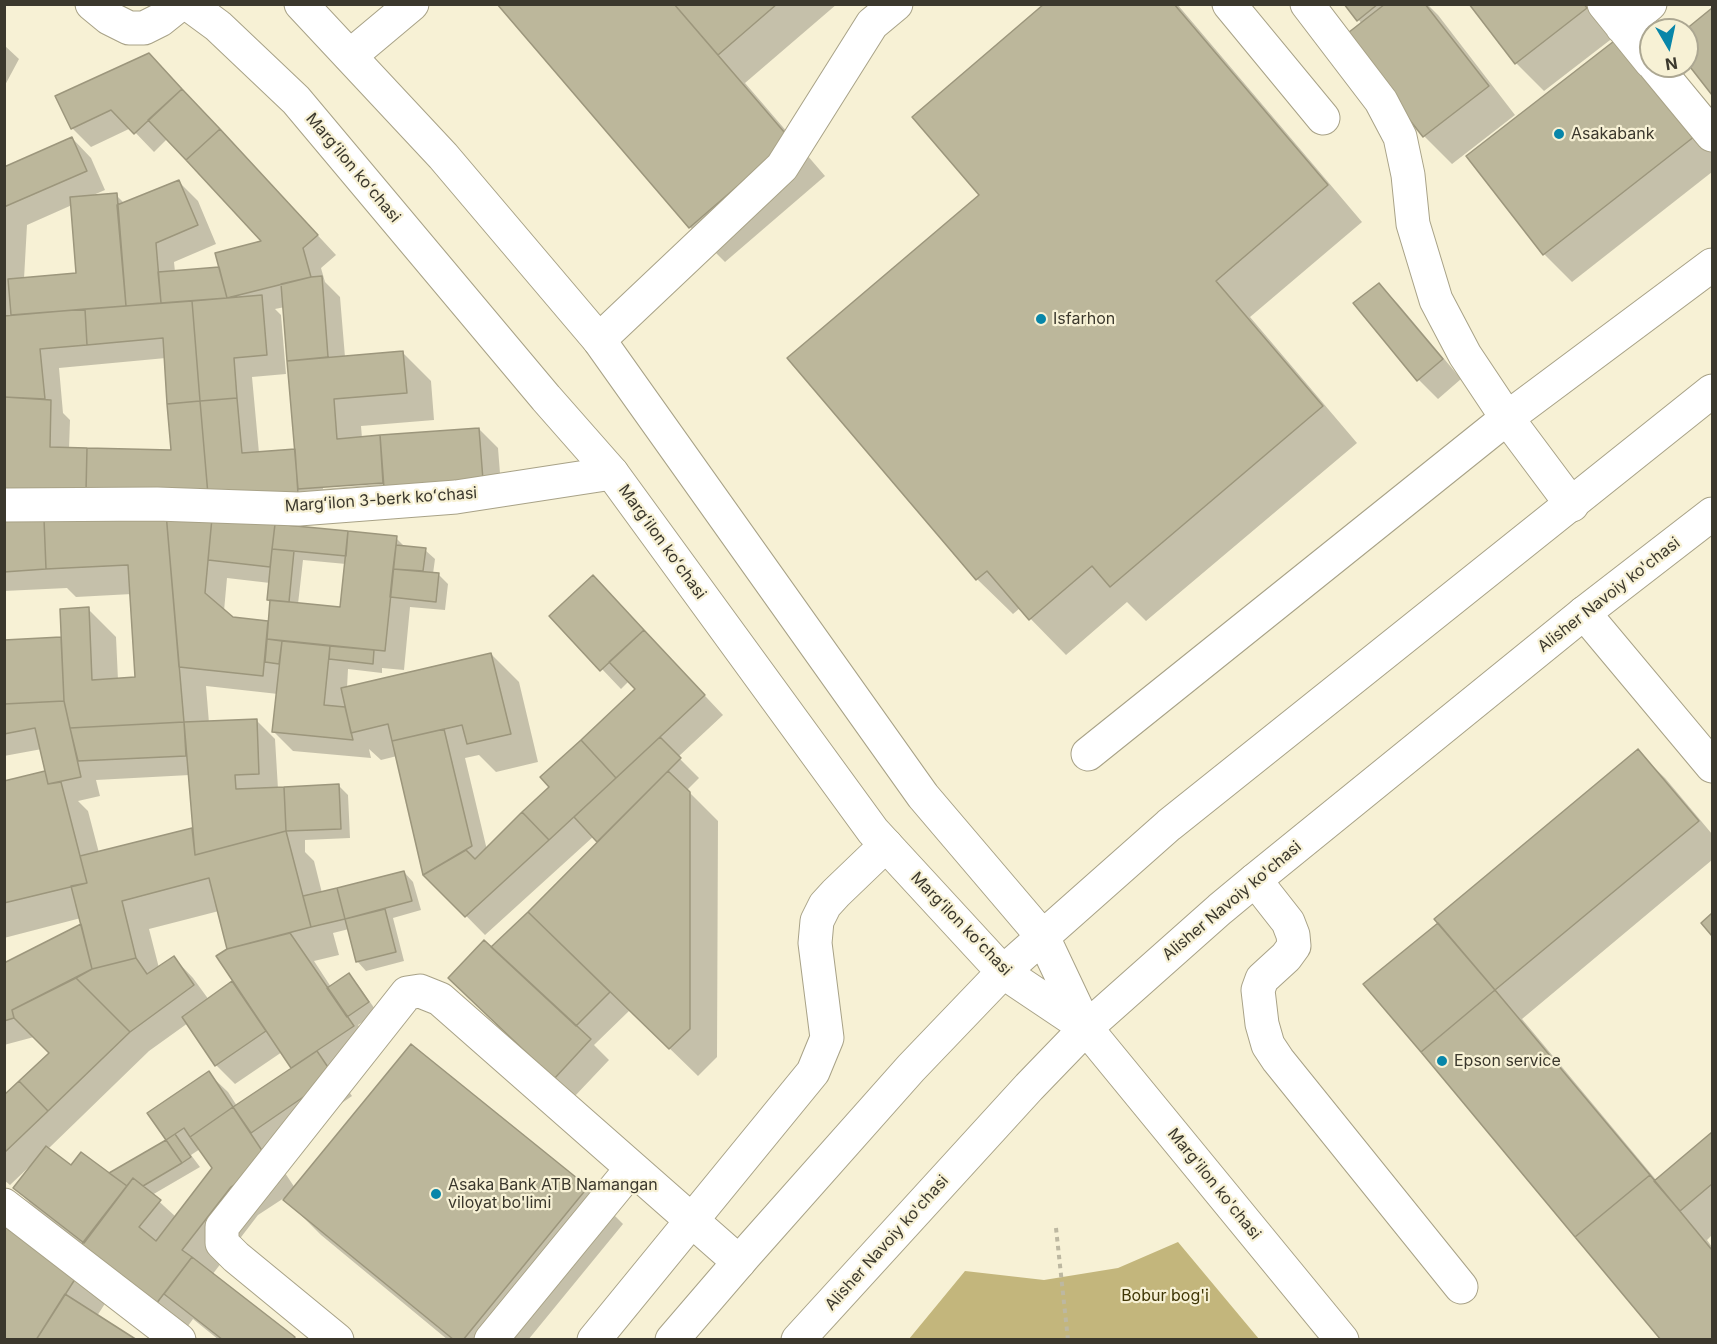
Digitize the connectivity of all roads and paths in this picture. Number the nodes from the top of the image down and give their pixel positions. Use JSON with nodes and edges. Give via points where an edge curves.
{"nodes":[{"id":1,"x":92,"y":4,"type":"edge"},
{"id":2,"x":180,"y":4,"type":"edge"},
{"id":3,"x":188,"y":4,"type":"edge"},
{"id":4,"x":301,"y":4,"type":"edge"},
{"id":5,"x":412,"y":4,"type":"edge"},
{"id":6,"x":896,"y":4,"type":"edge"},
{"id":7,"x":1229,"y":4,"type":"edge"},
{"id":8,"x":1307,"y":4,"type":"edge"},
{"id":9,"x":1650,"y":4,"type":"edge"},
{"id":10,"x":1613,"y":16,"type":"edge"},
{"id":11,"x":1639,"y":47,"type":"edge"},
{"id":12,"x":350,"y":56,"type":"junction"},
{"id":13,"x":1665,"y":78,"type":"edge"},
{"id":14,"x":1323,"y":118,"type":"dead end"},
{"id":15,"x":1713,"y":135,"type":"edge"},
{"id":16,"x":1713,"y":265,"type":"edge"},
{"id":17,"x":599,"y":340,"type":"junction"},
{"id":18,"x":1713,"y":392,"type":"edge"},
{"id":19,"x":1507,"y":418,"type":"junction"},
{"id":20,"x":612,"y":473,"type":"junction"},
{"id":21,"x":4,"y":505,"type":"edge"},
{"id":22,"x":1572,"y":505,"type":"junction"},
{"id":23,"x":1713,"y":514,"type":"edge"},
{"id":24,"x":1584,"y":613,"type":"junction"},
{"id":25,"x":1088,"y":754,"type":"dead end"},
{"id":26,"x":1713,"y":766,"type":"edge"},
{"id":27,"x":886,"y":845,"type":"junction"},
{"id":28,"x":1255,"y":880,"type":"junction"},
{"id":29,"x":1043,"y":937,"type":"junction"},
{"id":30,"x":1003,"y":972,"type":"junction"},
{"id":31,"x":1086,"y":1028,"type":"junction"},
{"id":32,"x":632,"y":1168,"type":"junction"},
{"id":33,"x":4,"y":1205,"type":"edge"},
{"id":34,"x":691,"y":1220,"type":"junction"},
{"id":35,"x":1056,"y":1228,"type":"dead end"},
{"id":36,"x":740,"y":1262,"type":"junction"},
{"id":37,"x":1461,"y":1287,"type":"dead end"},
{"id":38,"x":179,"y":1340,"type":"edge"},
{"id":39,"x":337,"y":1340,"type":"edge"},
{"id":40,"x":491,"y":1340,"type":"edge"},
{"id":41,"x":594,"y":1340,"type":"edge"},
{"id":42,"x":672,"y":1340,"type":"edge"},
{"id":43,"x":798,"y":1340,"type":"edge"},
{"id":44,"x":1068,"y":1340,"type":"edge"},
{"id":45,"x":1342,"y":1340,"type":"edge"}],
"edges":[{"from":1,"to":2,"type":"main road","via":[[129,28],[144,28]]},
{"from":3,"to":20,"type":"main road","name":"Margʻilon koʻchasi","via":[[218,26],[296,100]]},
{"from":4,"to":12,"type":"main road"},
{"from":5,"to":12,"type":"main road"},
{"from":6,"to":17,"type":"main road","via":[[872,24],[782,167]]},
{"from":7,"to":14,"type":"main road"},
{"from":8,"to":19,"type":"main road","via":[[1381,101],[1400,137],[1413,224],[1436,300],[1465,355]]},
{"from":9,"to":10,"type":"main road"},
{"from":10,"to":11,"type":"main road"},
{"from":12,"to":17,"type":"main road","via":[[443,156]]},
{"from":13,"to":15,"type":"main road"},
{"from":16,"to":19,"type":"main road"},
{"from":17,"to":29,"type":"main road","via":[[924,796]]},
{"from":18,"to":22,"type":"main road"},
{"from":19,"to":22,"type":"main road"},
{"from":19,"to":25,"type":"main road"},
{"from":20,"to":21,"type":"main road","name":"Margʻilon 3-berk koʻchasi","via":[[456,497],[299,509],[157,504]]},
{"from":20,"to":27,"type":"main road","name":"Margʻilon koʻchasi"},
{"from":22,"to":29,"type":"main road","via":[[1169,825]]},
{"from":23,"to":24,"type":"main road","name":"Alisher Navoiy ko'chasi"},
{"from":24,"to":26,"type":"main road"},
{"from":24,"to":28,"type":"main road","name":"Alisher Navoiy ko'chasi"},
{"from":27,"to":30,"type":"main road","name":"Margʻilon koʻchasi"},
{"from":27,"to":34,"type":"main road","via":[[825,905],[817,921],[814,944],[827,1038],[813,1072]]},
{"from":28,"to":31,"type":"main road","name":"Alisher Navoiy ko'chasi"},
{"from":28,"to":37,"type":"main road","via":[[1288,922],[1294,946],[1262,979],[1258,990],[1269,1045]]},
{"from":29,"to":30,"type":"main road"},
{"from":29,"to":31,"type":"main road"},
{"from":30,"to":31,"type":"main road","name":"Margʻilon koʻchasi"},
{"from":30,"to":36,"type":"main road","via":[[911,1068]]},
{"from":31,"to":43,"type":"main road","name":"Alisher Navoiy ko'chasi"},
{"from":31,"to":45,"type":"main road","name":"Marg'ilon ko'chasi"},
{"from":32,"to":34,"type":"main road"},
{"from":32,"to":39,"type":"main road","via":[[440,999],[420,991],[407,993],[222,1227],[222,1243],[236,1257]]},
{"from":32,"to":40,"type":"main road"},
{"from":33,"to":38,"type":"main road"},
{"from":34,"to":36,"type":"main road"},
{"from":34,"to":41,"type":"main road"},
{"from":35,"to":44,"type":"path"},
{"from":36,"to":42,"type":"main road"}]}
